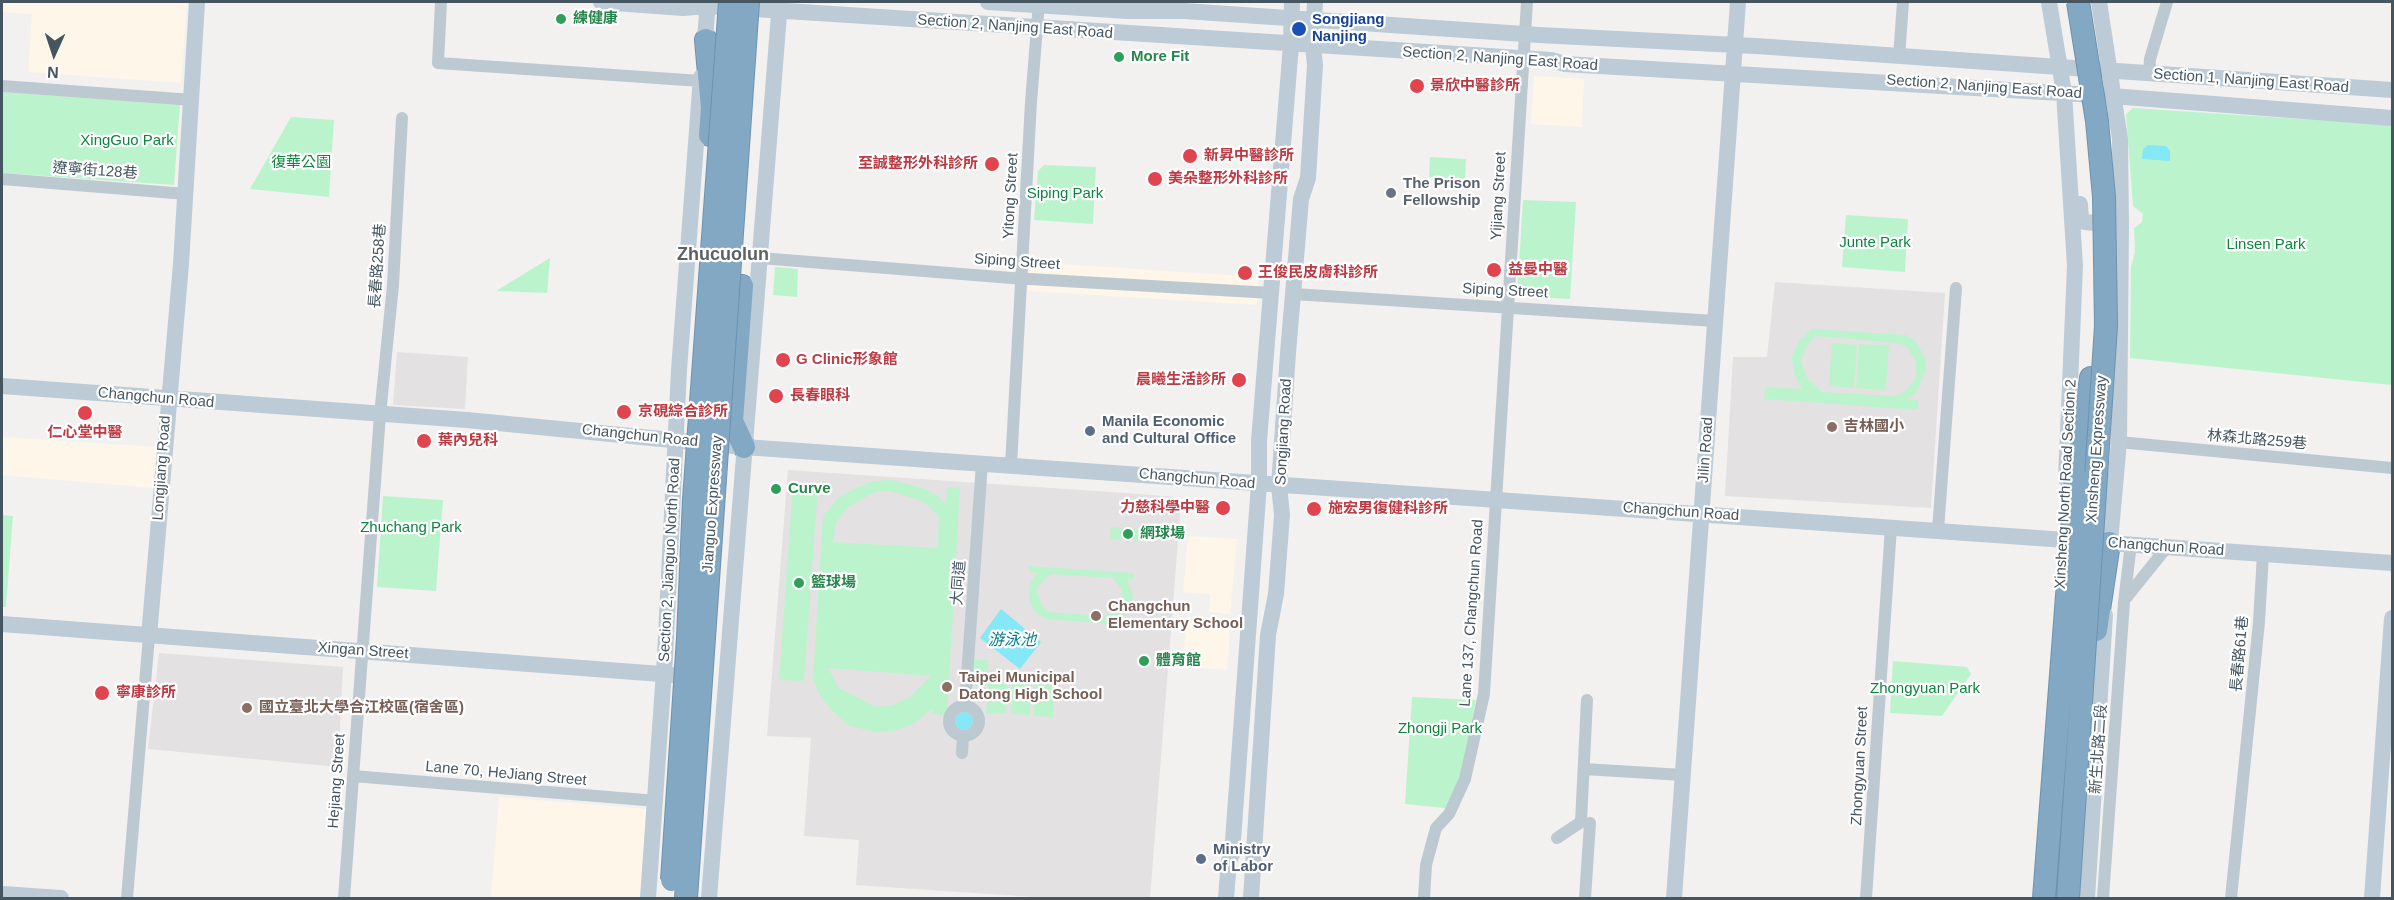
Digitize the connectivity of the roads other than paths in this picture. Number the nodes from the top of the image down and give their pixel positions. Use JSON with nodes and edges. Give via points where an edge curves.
{"nodes":[{"id":1,"x":197,"y":2,"type":"edge"},
{"id":2,"x":441,"y":2,"type":"edge"},
{"id":3,"x":601,"y":2,"type":"edge"},
{"id":4,"x":730,"y":2,"type":"edge"},
{"id":5,"x":748,"y":2,"type":"edge"},
{"id":6,"x":988,"y":2,"type":"edge"},
{"id":7,"x":1315,"y":2,"type":"edge"},
{"id":8,"x":1527,"y":2,"type":"edge"},
{"id":9,"x":1738,"y":2,"type":"edge"},
{"id":10,"x":1903,"y":2,"type":"edge"},
{"id":11,"x":2049,"y":2,"type":"edge"},
{"id":12,"x":2067,"y":2,"type":"edge"},
{"id":13,"x":2078,"y":2,"type":"edge"},
{"id":14,"x":2099,"y":2,"type":"edge"},
{"id":15,"x":2167,"y":2,"type":"edge"},
{"id":16,"x":1039,"y":3,"type":"edge"},
{"id":17,"x":708,"y":4,"type":"edge"},
{"id":18,"x":774,"y":5,"type":"edge"},
{"id":19,"x":1185,"y":6,"type":"edge"},
{"id":20,"x":1293,"y":10,"type":"edge"},
{"id":21,"x":1314,"y":19,"type":"junction"},
{"id":22,"x":1038,"y":27,"type":"junction"},
{"id":23,"x":1525,"y":34,"type":"junction"},
{"id":24,"x":706,"y":40,"type":"junction"},
{"id":25,"x":1292,"y":45,"type":"junction"},
{"id":26,"x":1313,"y":46,"type":"junction"},
{"id":27,"x":1735,"y":46,"type":"junction"},
{"id":28,"x":1899,"y":57,"type":"junction"},
{"id":29,"x":1524,"y":59,"type":"junction"},
{"id":30,"x":2061,"y":68,"type":"junction"},
{"id":31,"x":1733,"y":71,"type":"junction"},
{"id":32,"x":2109,"y":72,"type":"junction"},
{"id":33,"x":2149,"y":74,"type":"junction"},
{"id":34,"x":701,"y":81,"type":"junction"},
{"id":35,"x":2,"y":86,"type":"edge"},
{"id":36,"x":2392,"y":90,"type":"edge"},
{"id":37,"x":2064,"y":93,"type":"junction"},
{"id":38,"x":2112,"y":96,"type":"junction"},
{"id":39,"x":192,"y":100,"type":"junction"},
{"id":40,"x":402,"y":118,"type":"dead end"},
{"id":41,"x":2392,"y":118,"type":"edge"},
{"id":42,"x":2067,"y":140,"type":"junction"},
{"id":43,"x":2,"y":179,"type":"edge"},
{"id":44,"x":186,"y":194,"type":"junction"},
{"id":45,"x":2121,"y":225,"type":"junction"},
{"id":46,"x":760,"y":258,"type":"junction"},
{"id":47,"x":1021,"y":278,"type":"junction"},
{"id":48,"x":1956,"y":288,"type":"dead end"},
{"id":49,"x":1272,"y":293,"type":"junction"},
{"id":50,"x":1294,"y":294,"type":"junction"},
{"id":51,"x":1507,"y":307,"type":"junction"},
{"id":52,"x":1715,"y":321,"type":"junction"},
{"id":53,"x":2120,"y":364,"type":"junction"},
{"id":54,"x":2093,"y":371,"type":"junction"},
{"id":55,"x":2,"y":386,"type":"edge"},
{"id":56,"x":168,"y":399,"type":"junction"},
{"id":57,"x":380,"y":415,"type":"junction"},
{"id":58,"x":2069,"y":429,"type":"junction"},
{"id":59,"x":676,"y":439,"type":"junction"},
{"id":60,"x":2119,"y":442,"type":"junction"},
{"id":61,"x":744,"y":447,"type":"junction"},
{"id":62,"x":982,"y":463,"type":"junction"},
{"id":63,"x":1011,"y":465,"type":"junction"},
{"id":64,"x":2392,"y":468,"type":"edge"},
{"id":65,"x":1259,"y":484,"type":"junction"},
{"id":66,"x":1279,"y":486,"type":"junction"},
{"id":67,"x":694,"y":498,"type":"junction"},
{"id":68,"x":1494,"y":499,"type":"junction"},
{"id":69,"x":1702,"y":514,"type":"junction"},
{"id":70,"x":1891,"y":527,"type":"junction"},
{"id":71,"x":1938,"y":530,"type":"junction"},
{"id":72,"x":2062,"y":539,"type":"junction"},
{"id":73,"x":2120,"y":543,"type":"junction"},
{"id":74,"x":2167,"y":547,"type":"junction"},
{"id":75,"x":2263,"y":554,"type":"junction"},
{"id":76,"x":2392,"y":563,"type":"edge"},
{"id":77,"x":2124,"y":602,"type":"junction"},
{"id":78,"x":2392,"y":618,"type":"edge"},
{"id":79,"x":2,"y":624,"type":"edge"},
{"id":80,"x":149,"y":636,"type":"junction"},
{"id":81,"x":362,"y":651,"type":"junction"},
{"id":82,"x":664,"y":675,"type":"junction"},
{"id":83,"x":724,"y":680,"type":"junction"},
{"id":84,"x":1587,"y":700,"type":"dead end"},
{"id":85,"x":964,"y":705,"type":"junction"},
{"id":86,"x":963,"y":736,"type":"junction"},
{"id":87,"x":962,"y":753,"type":"dead end"},
{"id":88,"x":1584,"y":769,"type":"junction"},
{"id":89,"x":1683,"y":775,"type":"junction"},
{"id":90,"x":2387,"y":775,"type":"edge"},
{"id":91,"x":353,"y":776,"type":"junction"},
{"id":92,"x":657,"y":801,"type":"junction"},
{"id":93,"x":1590,"y":823,"type":"dead end"},
{"id":94,"x":1557,"y":838,"type":"dead end"},
{"id":95,"x":2,"y":894,"type":"edge"},
{"id":96,"x":61,"y":898,"type":"edge"},
{"id":97,"x":127,"y":898,"type":"edge"},
{"id":98,"x":344,"y":898,"type":"edge"},
{"id":99,"x":648,"y":898,"type":"edge"},
{"id":100,"x":671,"y":898,"type":"edge"},
{"id":101,"x":686,"y":898,"type":"edge"},
{"id":102,"x":709,"y":898,"type":"edge"},
{"id":103,"x":1226,"y":898,"type":"edge"},
{"id":104,"x":1251,"y":898,"type":"edge"},
{"id":105,"x":1424,"y":898,"type":"edge"},
{"id":106,"x":1585,"y":898,"type":"edge"},
{"id":107,"x":1674,"y":898,"type":"edge"},
{"id":108,"x":1866,"y":898,"type":"edge"},
{"id":109,"x":2036,"y":898,"type":"edge"},
{"id":110,"x":2044,"y":898,"type":"edge"},
{"id":111,"x":2055,"y":898,"type":"edge"},
{"id":112,"x":2070,"y":898,"type":"edge"},
{"id":113,"x":2087,"y":898,"type":"edge"},
{"id":114,"x":2103,"y":898,"type":"edge"},
{"id":115,"x":2231,"y":898,"type":"edge"},
{"id":116,"x":2373,"y":898,"type":"edge"}],
"edges":[{"from":1,"to":39,"type":"street","name":"Longjiang Road"},
{"from":2,"to":34,"type":"street","via":[[438,63]]},
{"from":3,"to":17,"type":"street","name":"Section 2, Nanjing East Road","via":[[683,8]]},
{"from":4,"to":67,"type":"highway","name":"Jianguo Expressway","bridge":true},
{"from":5,"to":101,"type":"highway","name":"Jianguo Expressway","bridge":true},
{"from":6,"to":16,"type":"street","name":"Section 2, Nanjing East Road"},
{"from":7,"to":21,"type":"street","name":"Songjiang Road"},
{"from":8,"to":23,"type":"street","name":"Yijiang Street"},
{"from":9,"to":27,"type":"street","name":"Jilin Road"},
{"from":10,"to":28,"type":"street"},
{"from":11,"to":30,"type":"street","name":"Xinsheng North Road Section 2"},
{"from":12,"to":54,"type":"highway","name":"Xinsheng Expressway","via":[[2087,122]]},
{"from":13,"to":112,"type":"highway","name":"Xinsheng Expressway","bridge":true,"via":[[2097,121],[2104,197],[2106,316]]},
{"from":14,"to":32,"type":"street"},
{"from":15,"to":33,"type":"street"},
{"from":16,"to":19,"type":"street","name":"Section 2, Nanjing East Road","via":[[1128,11]]},
{"from":16,"to":22,"type":"street","name":"Yitong Street"},
{"from":17,"to":18,"type":"street","name":"Section 2, Nanjing East Road"},
{"from":17,"to":24,"type":"street","name":"Section 2, Jianguo North Road"},
{"from":18,"to":22,"type":"street","name":"Section 2, Nanjing East Road"},
{"from":18,"to":46,"type":"street"},
{"from":18,"to":61,"type":"highway","via":[[742,286],[732,421]]},
{"from":19,"to":20,"type":"street","name":"Section 2, Nanjing East Road"},
{"from":20,"to":21,"type":"street","name":"Section 2, Nanjing East Road"},
{"from":20,"to":25,"type":"street","name":"Songjiang Road"},
{"from":21,"to":23,"type":"street","name":"Section 2, Nanjing East Road"},
{"from":21,"to":26,"type":"street","name":"Songjiang Road"},
{"from":22,"to":25,"type":"street","name":"Section 2, Nanjing East Road"},
{"from":22,"to":47,"type":"street","name":"Yitong Street"},
{"from":23,"to":27,"type":"street","name":"Section 2, Nanjing East Road"},
{"from":23,"to":29,"type":"street","name":"Yijiang Street"},
{"from":24,"to":34,"type":"street","name":"Section 2, Jianguo North Road"},
{"from":24,"to":67,"type":"highway","bridge":true,"via":[[711,108],[690,446]]},
{"from":25,"to":26,"type":"street","name":"Section 2, Nanjing East Road"},
{"from":25,"to":49,"type":"street","name":"Songjiang Road"},
{"from":26,"to":29,"type":"street","name":"Section 2, Nanjing East Road"},
{"from":26,"to":50,"type":"street","name":"Songjiang Road","via":[[1308,178],[1301,199]]},
{"from":27,"to":28,"type":"street","name":"Section 2, Nanjing East Road"},
{"from":27,"to":31,"type":"street","name":"Jilin Road"},
{"from":28,"to":30,"type":"street","name":"Section 2, Nanjing East Road"},
{"from":29,"to":31,"type":"street","name":"Section 2, Nanjing East Road","via":[[1645,69]]},
{"from":29,"to":51,"type":"street","name":"Yijiang Street"},
{"from":30,"to":32,"type":"street","name":"Section 2, Nanjing East Road"},
{"from":30,"to":37,"type":"street","name":"Xinsheng North Road Section 2"},
{"from":31,"to":37,"type":"street","name":"Section 2, Nanjing East Road"},
{"from":31,"to":52,"type":"street","name":"Jilin Road"},
{"from":32,"to":33,"type":"street","name":"Section 1, Nanjing East Road"},
{"from":32,"to":38,"type":"street"},
{"from":33,"to":36,"type":"street","name":"Section 1, Nanjing East Road"},
{"from":34,"to":59,"type":"street","name":"Section 2, Jianguo North Road"},
{"from":35,"to":39,"type":"street"},
{"from":37,"to":38,"type":"street","name":"Section 2, Nanjing East Road"},
{"from":37,"to":42,"type":"street","name":"Xinsheng North Road Section 2"},
{"from":38,"to":41,"type":"street","name":"Section 1, Nanjing East Road"},
{"from":38,"to":45,"type":"street","via":[[2120,139]]},
{"from":39,"to":44,"type":"street","name":"Longjiang Road"},
{"from":40,"to":57,"type":"street","name":"長春路258巷","via":[[393,285]]},
{"from":42,"to":45,"type":"street","via":[[2077,157],[2081,220],[2096,225]]},
{"from":42,"to":58,"type":"street","name":"Xinsheng North Road Section 2","via":[[2075,266]]},
{"from":43,"to":44,"type":"street","name":"遼寧街128巷"},
{"from":44,"to":56,"type":"street","name":"Longjiang Road"},
{"from":45,"to":53,"type":"street"},
{"from":46,"to":47,"type":"street","name":"Siping Street"},
{"from":46,"to":61,"type":"street"},
{"from":47,"to":49,"type":"street","name":"Siping Street"},
{"from":47,"to":63,"type":"street","name":"Yitong Street"},
{"from":48,"to":71,"type":"street"},
{"from":49,"to":65,"type":"street","name":"Songjiang Road"},
{"from":50,"to":51,"type":"street","name":"Siping Street"},
{"from":50,"to":66,"type":"street","name":"Songjiang Road"},
{"from":51,"to":52,"type":"street","name":"Siping Street"},
{"from":51,"to":68,"type":"street","name":"Yijiang Street"},
{"from":52,"to":69,"type":"street","name":"Jilin Road"},
{"from":53,"to":54,"type":"street"},
{"from":53,"to":60,"type":"street"},
{"from":54,"to":58,"type":"street","via":[[2082,377],[2080,419]]},
{"from":54,"to":110,"type":"highway","bridge":true,"via":[[2076,478]]},
{"from":54,"to":111,"type":"highway","name":"Xinsheng Expressway"},
{"from":55,"to":56,"type":"street","name":"Changchun Road"},
{"from":56,"to":57,"type":"street","name":"Changchun Road"},
{"from":56,"to":80,"type":"street","name":"Longjiang Road"},
{"from":57,"to":59,"type":"street","name":"Changchun Road"},
{"from":57,"to":81,"type":"street","name":"Hejiang Street"},
{"from":58,"to":72,"type":"street","name":"Xinsheng North Road Section 2"},
{"from":59,"to":61,"type":"street","name":"Changchun Road"},
{"from":59,"to":82,"type":"street","name":"Section 2, Jianguo North Road"},
{"from":60,"to":64,"type":"street","name":"林森北路259巷"},
{"from":60,"to":73,"type":"street"},
{"from":61,"to":62,"type":"street","name":"Changchun Road"},
{"from":61,"to":83,"type":"street"},
{"from":62,"to":63,"type":"street","name":"Changchun Road"},
{"from":62,"to":85,"type":"street","name":"大同道"},
{"from":63,"to":65,"type":"street","name":"Changchun Road"},
{"from":65,"to":66,"type":"street","name":"Changchun Road"},
{"from":65,"to":103,"type":"street","name":"Songjiang Road"},
{"from":66,"to":68,"type":"street","name":"Changchun Road"},
{"from":66,"to":104,"type":"street","name":"Songjiang Road","via":[[1283,504],[1276,594],[1268,635]]},
{"from":67,"to":100,"type":"highway","name":"Jianguo Expressway","bridge":true},
{"from":68,"to":69,"type":"street","name":"Changchun Road"},
{"from":68,"to":105,"type":"street","name":"Lane 137, Changchun Road","via":[[1484,694],[1465,779],[1449,814],[1436,828],[1426,865]]},
{"from":69,"to":70,"type":"street","name":"Changchun Road"},
{"from":69,"to":89,"type":"street","name":"Jilin Road"},
{"from":70,"to":71,"type":"street","name":"Changchun Road"},
{"from":70,"to":108,"type":"street","name":"Zhongyuan Street"},
{"from":71,"to":72,"type":"street","name":"Changchun Road"},
{"from":72,"to":73,"type":"street","name":"Changchun Road"},
{"from":72,"to":109,"type":"street","name":"Xinsheng North Road Section 2"},
{"from":73,"to":74,"type":"street","name":"Changchun Road"},
{"from":73,"to":77,"type":"street","name":"新生北路二段"},
{"from":73,"to":112,"type":"highway","via":[[2097,613],[2081,836]]},
{"from":73,"to":113,"type":"street"},
{"from":74,"to":75,"type":"street","name":"Changchun Road"},
{"from":74,"to":77,"type":"street"},
{"from":75,"to":76,"type":"street","name":"Changchun Road"},
{"from":75,"to":115,"type":"street","name":"長春路61巷"},
{"from":77,"to":114,"type":"street","name":"新生北路二段"},
{"from":78,"to":90,"type":"street"},
{"from":79,"to":80,"type":"street","name":"Xingan Street"},
{"from":80,"to":81,"type":"street","name":"Xingan Street"},
{"from":80,"to":97,"type":"street","name":"Longjiang Road"},
{"from":81,"to":82,"type":"street","name":"Xingan Street"},
{"from":81,"to":91,"type":"street","name":"Hejiang Street"},
{"from":82,"to":83,"type":"street","name":"Xingan Street"},
{"from":82,"to":92,"type":"street","name":"Section 2, Jianguo North Road"},
{"from":83,"to":102,"type":"street"},
{"from":84,"to":88,"type":"street"},
{"from":85,"to":86,"type":"street","via":[[950,714],[949,727],[957,736]]},
{"from":85,"to":86,"type":"street","via":[[970,705],[978,715],[977,728]]},
{"from":86,"to":87,"type":"street"},
{"from":88,"to":89,"type":"street"},
{"from":88,"to":94,"type":"street","via":[[1581,822]]},
{"from":89,"to":107,"type":"street","name":"Jilin Road"},
{"from":90,"to":116,"type":"street"},
{"from":91,"to":92,"type":"street","name":"Lane 70, HeJiang Street"},
{"from":91,"to":98,"type":"street","name":"Hejiang Street"},
{"from":92,"to":99,"type":"street","name":"Section 2, Jianguo North Road"},
{"from":93,"to":106,"type":"street"},
{"from":95,"to":96,"type":"street"}]}
